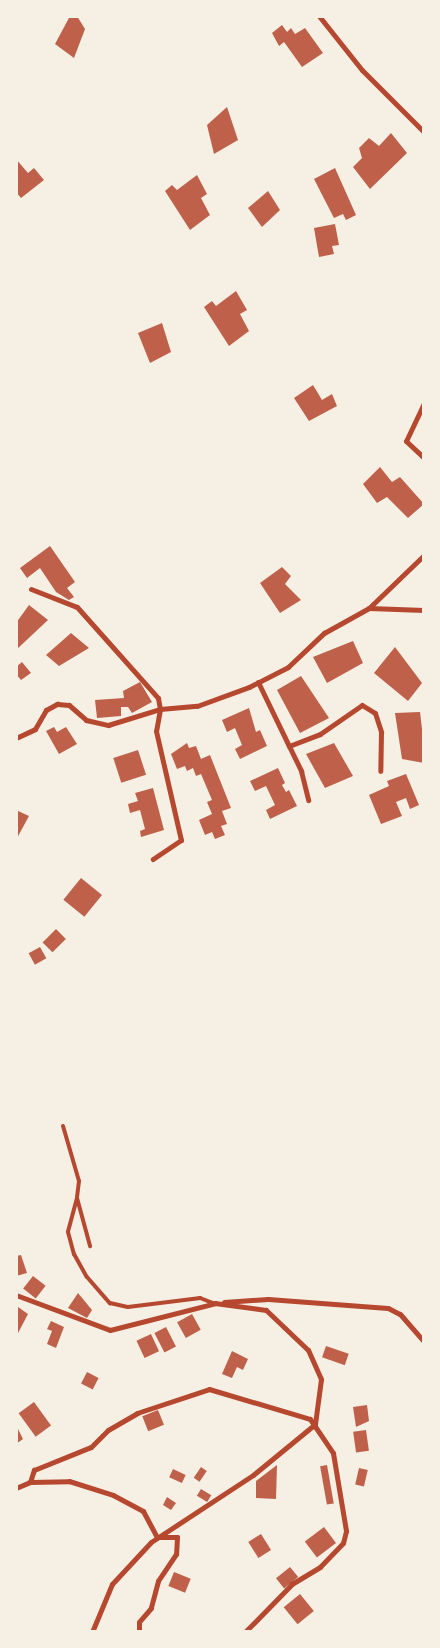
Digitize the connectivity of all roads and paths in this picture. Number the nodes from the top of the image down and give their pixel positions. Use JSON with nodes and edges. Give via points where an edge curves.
{"nodes":[{"id":1,"x":319,"y":16,"type":"edge"},
{"id":2,"x":424,"y":132,"type":"edge"},
{"id":3,"x":424,"y":403,"type":"edge"},
{"id":4,"x":424,"y":458,"type":"edge"},
{"id":5,"x":424,"y":555,"type":"edge"},
{"id":6,"x":31,"y":589,"type":"dead end"},
{"id":7,"x":369,"y":608,"type":"junction"},
{"id":8,"x":424,"y":610,"type":"edge"},
{"id":9,"x":258,"y":682,"type":"junction"},
{"id":10,"x":160,"y":708,"type":"junction"},
{"id":11,"x":16,"y":738,"type":"edge"},
{"id":12,"x":289,"y":746,"type":"junction"},
{"id":13,"x":380,"y":771,"type":"dead end"},
{"id":14,"x":308,"y":800,"type":"dead end"},
{"id":15,"x":154,"y":859,"type":"dead end"},
{"id":16,"x":63,"y":1126,"type":"dead end"},
{"id":17,"x":77,"y":1198,"type":"junction"},
{"id":18,"x":90,"y":1246,"type":"dead end"},
{"id":19,"x":16,"y":1296,"type":"edge"},
{"id":20,"x":214,"y":1303,"type":"junction"},
{"id":21,"x":424,"y":1342,"type":"edge"},
{"id":22,"x":315,"y":1424,"type":"junction"},
{"id":23,"x":30,"y":1482,"type":"junction"},
{"id":24,"x":16,"y":1488,"type":"edge"},
{"id":25,"x":157,"y":1537,"type":"junction"},
{"id":26,"x":92,"y":1632,"type":"edge"},
{"id":27,"x":139,"y":1632,"type":"edge"},
{"id":28,"x":245,"y":1632,"type":"edge"}],
"edges":[{"from":1,"to":2,"type":"street","via":[[362,70]]},
{"from":3,"to":4,"type":"street","via":[[406,441]]},
{"from":5,"to":7,"type":"street"},
{"from":6,"to":10,"type":"street","via":[[77,607],[150,687]]},
{"from":7,"to":8,"type":"street"},
{"from":7,"to":9,"type":"street","via":[[324,632],[288,667]]},
{"from":9,"to":10,"type":"street","via":[[198,706]]},
{"from":9,"to":12,"type":"street"},
{"from":10,"to":11,"type":"street","via":[[108,725],[86,720],[69,705],[57,704],[46,710],[35,728]]},
{"from":10,"to":15,"type":"street","via":[[156,731],[181,840]]},
{"from":12,"to":13,"type":"street","via":[[320,734],[362,704],[375,712],[381,732]]},
{"from":12,"to":14,"type":"street","via":[[301,771]]},
{"from":16,"to":17,"type":"lane","via":[[79,1181]]},
{"from":17,"to":18,"type":"lane"},
{"from":17,"to":20,"type":"lane","via":[[68,1232],[74,1254],[87,1277],[110,1303],[128,1307],[200,1298]]},
{"from":19,"to":20,"type":"street","via":[[110,1330]]},
{"from":20,"to":21,"type":"street","via":[[268,1299],[388,1308],[400,1314]]},
{"from":20,"to":22,"type":"street","via":[[266,1310],[308,1350],[321,1379]]},
{"from":22,"to":23,"type":"street","via":[[285,1410],[209,1389],[136,1413],[108,1430],[91,1447],[34,1470]]},
{"from":22,"to":25,"type":"street","via":[[253,1475]]},
{"from":22,"to":28,"type":"street","via":[[333,1453],[346,1531],[343,1543],[320,1567],[292,1584]]},
{"from":23,"to":24,"type":"street"},
{"from":23,"to":25,"type":"street","via":[[69,1482],[113,1495],[142,1511]]},
{"from":25,"to":26,"type":"street","via":[[112,1584]]},
{"from":25,"to":27,"type":"street","via":[[177,1537],[176,1554],[158,1581],[151,1608],[139,1622]]}]}
